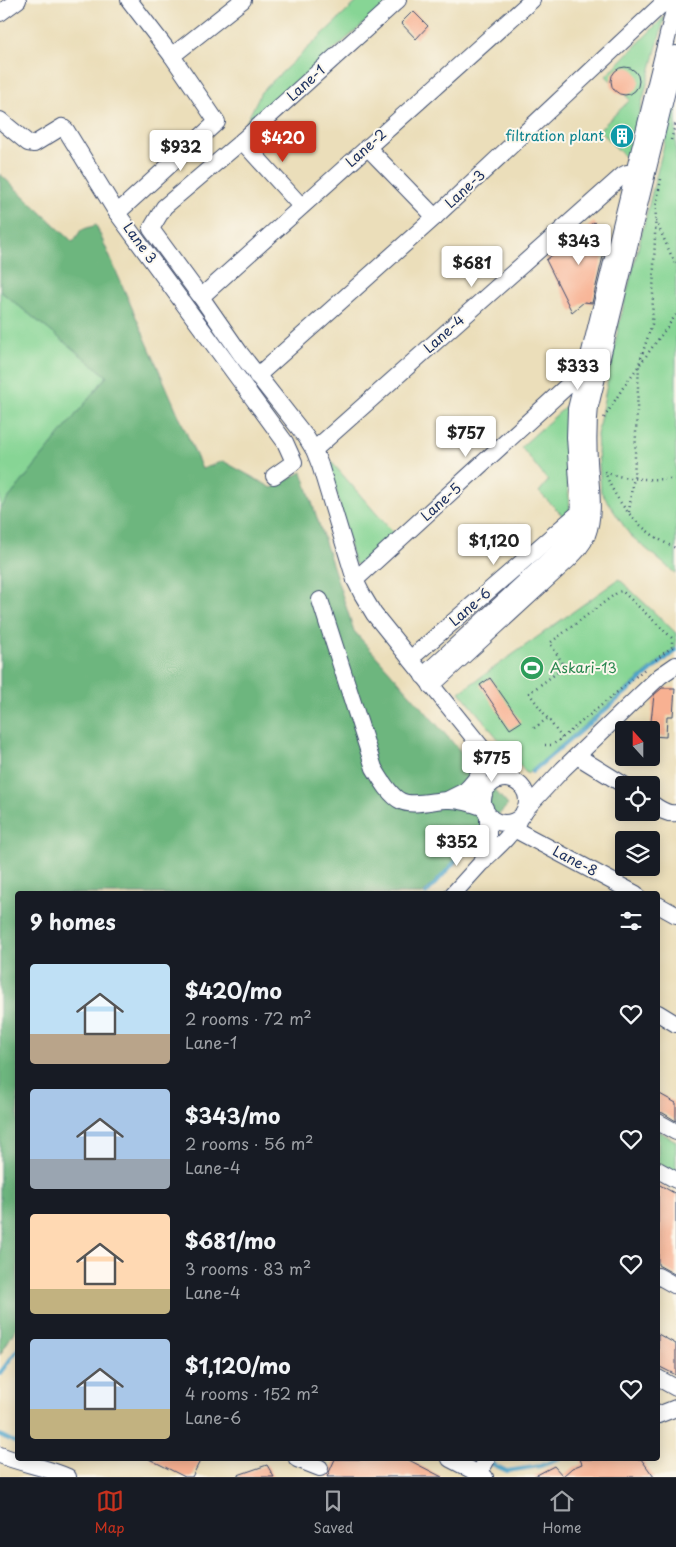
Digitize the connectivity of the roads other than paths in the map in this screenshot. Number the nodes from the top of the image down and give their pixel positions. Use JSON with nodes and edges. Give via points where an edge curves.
{"nodes":[{"id":1,"x":18,"y":0,"type":"edge"},
{"id":2,"x":129,"y":0,"type":"edge"},
{"id":3,"x":243,"y":0,"type":"edge"},
{"id":4,"x":398,"y":0,"type":"edge"},
{"id":5,"x":532,"y":0,"type":"edge"},
{"id":6,"x":669,"y":0,"type":"edge"},
{"id":7,"x":676,"y":2,"type":"edge"},
{"id":8,"x":0,"y":13,"type":"edge"},
{"id":9,"x":676,"y":54,"type":"edge"},
{"id":10,"x":172,"y":56,"type":"junction"},
{"id":11,"x":0,"y":120,"type":"edge"},
{"id":12,"x":242,"y":141,"type":"junction"},
{"id":13,"x":367,"y":147,"type":"junction"},
{"id":14,"x":648,"y":173,"type":"junction"},
{"id":15,"x":301,"y":206,"type":"junction"},
{"id":16,"x":117,"y":213,"type":"junction"},
{"id":17,"x":435,"y":218,"type":"junction"},
{"id":18,"x":201,"y":297,"type":"junction"},
{"id":19,"x":591,"y":372,"type":"junction"},
{"id":20,"x":258,"y":376,"type":"junction"},
{"id":21,"x":314,"y":450,"type":"junction"},
{"id":22,"x":274,"y":476,"type":"dead end"},
{"id":23,"x":586,"y":507,"type":"junction"},
{"id":24,"x":355,"y":580,"type":"junction"},
{"id":25,"x":320,"y":600,"type":"dead end"},
{"id":26,"x":417,"y":653,"type":"dead end"},
{"id":27,"x":676,"y":665,"type":"edge"},
{"id":28,"x":427,"y":681,"type":"junction"},
{"id":29,"x":487,"y":755,"type":"junction"},
{"id":30,"x":577,"y":756,"type":"junction"},
{"id":31,"x":563,"y":769,"type":"junction"},
{"id":32,"x":507,"y":779,"type":"junction"},
{"id":33,"x":615,"y":780,"type":"edge"},
{"id":34,"x":490,"y":785,"type":"junction"},
{"id":35,"x":465,"y":791,"type":"junction"},
{"id":36,"x":526,"y":793,"type":"junction"},
{"id":37,"x":447,"y":800,"type":"junction"},
{"id":38,"x":660,"y":808,"type":"edge"},
{"id":39,"x":486,"y":811,"type":"junction"},
{"id":40,"x":676,"y":813,"type":"edge"},
{"id":41,"x":520,"y":819,"type":"junction"},
{"id":42,"x":484,"y":861,"type":"junction"},
{"id":43,"x":456,"y":891,"type":"edge"},
{"id":44,"x":631,"y":891,"type":"edge"},
{"id":45,"x":660,"y":906,"type":"edge"},
{"id":46,"x":676,"y":915,"type":"edge"},
{"id":47,"x":660,"y":1014,"type":"edge"},
{"id":48,"x":676,"y":1024,"type":"edge"},
{"id":49,"x":660,"y":1123,"type":"edge"},
{"id":50,"x":676,"y":1132,"type":"edge"},
{"id":51,"x":660,"y":1171,"type":"edge"},
{"id":52,"x":676,"y":1180,"type":"edge"},
{"id":53,"x":660,"y":1277,"type":"edge"},
{"id":54,"x":676,"y":1286,"type":"edge"},
{"id":55,"x":660,"y":1379,"type":"edge"},
{"id":56,"x":676,"y":1388,"type":"edge"},
{"id":57,"x":676,"y":1408,"type":"edge"},
{"id":58,"x":660,"y":1414,"type":"edge"},
{"id":59,"x":21,"y":1461,"type":"edge"},
{"id":60,"x":302,"y":1461,"type":"edge"},
{"id":61,"x":454,"y":1461,"type":"edge"},
{"id":62,"x":486,"y":1461,"type":"edge"},
{"id":63,"x":320,"y":1468,"type":"edge"},
{"id":64,"x":61,"y":1469,"type":"edge"},
{"id":65,"x":482,"y":1475,"type":"edge"}],
"edges":[{"from":1,"to":8,"type":"street"},
{"from":2,"to":10,"type":"street","name":"Lane 3"},
{"from":3,"to":10,"type":"street"},
{"from":4,"to":12,"type":"street","name":"Lane-1"},
{"from":5,"to":13,"type":"street","name":"Lane-2"},
{"from":6,"to":17,"type":"street","name":"Lane-3"},
{"from":7,"to":14,"type":"street"},
{"from":9,"to":14,"type":"street"},
{"from":10,"to":16,"type":"street","name":"Lane 3","via":[[217,122]]},
{"from":11,"to":16,"type":"street","via":[[28,143],[34,144],[57,128],[66,130]]},
{"from":12,"to":15,"type":"street"},
{"from":12,"to":18,"type":"street","name":"Lane-1","via":[[164,207],[151,229]]},
{"from":13,"to":15,"type":"street","name":"Lane-2"},
{"from":13,"to":17,"type":"street"},
{"from":14,"to":19,"type":"street"},
{"from":14,"to":21,"type":"street","name":"Lane-4","via":[[623,174]]},
{"from":15,"to":18,"type":"street","name":"Lane-2"},
{"from":16,"to":22,"type":"street","name":"Lane 3","via":[[285,442],[294,462]]},
{"from":17,"to":20,"type":"street","name":"Lane-3"},
{"from":18,"to":20,"type":"street"},
{"from":19,"to":23,"type":"street"},
{"from":19,"to":24,"type":"street","name":"Lane-5","via":[[566,387]]},
{"from":20,"to":21,"type":"street"},
{"from":21,"to":24,"type":"street"},
{"from":23,"to":26,"type":"street","name":"Lane-6"},
{"from":23,"to":28,"type":"street","via":[[590,523],[580,548]]},
{"from":24,"to":28,"type":"street","via":[[374,614]]},
{"from":25,"to":37,"type":"street","via":[[374,768],[384,785],[401,802],[420,804]]},
{"from":27,"to":30,"type":"street","via":[[660,676]]},
{"from":28,"to":29,"type":"street"},
{"from":29,"to":32,"type":"street"},
{"from":29,"to":35,"type":"street","via":[[477,779]]},
{"from":30,"to":31,"type":"street"},
{"from":30,"to":33,"type":"street"},
{"from":31,"to":36,"type":"street","via":[[547,776]]},
{"from":31,"to":41,"type":"street"},
{"from":32,"to":34,"type":"street"},
{"from":32,"to":36,"type":"street","via":[[518,783]]},
{"from":34,"to":35,"type":"street"},
{"from":34,"to":39,"type":"street","via":[[484,796]]},
{"from":35,"to":37,"type":"street"},
{"from":36,"to":41,"type":"street","via":[[527,805]]},
{"from":37,"to":39,"type":"street","via":[[464,801]]},
{"from":38,"to":40,"type":"street"},
{"from":39,"to":41,"type":"street","via":[[497,821]]},
{"from":39,"to":42,"type":"street","via":[[488,842]]},
{"from":41,"to":42,"type":"street"},
{"from":41,"to":44,"type":"street","name":"Lane-8"},
{"from":42,"to":43,"type":"street"},
{"from":45,"to":46,"type":"street"},
{"from":47,"to":48,"type":"street"},
{"from":49,"to":50,"type":"street"},
{"from":51,"to":52,"type":"street"},
{"from":53,"to":54,"type":"street"},
{"from":55,"to":56,"type":"street"},
{"from":57,"to":58,"type":"street"},
{"from":59,"to":64,"type":"street"},
{"from":60,"to":63,"type":"street"},
{"from":61,"to":65,"type":"street"},
{"from":62,"to":65,"type":"street"}]}
